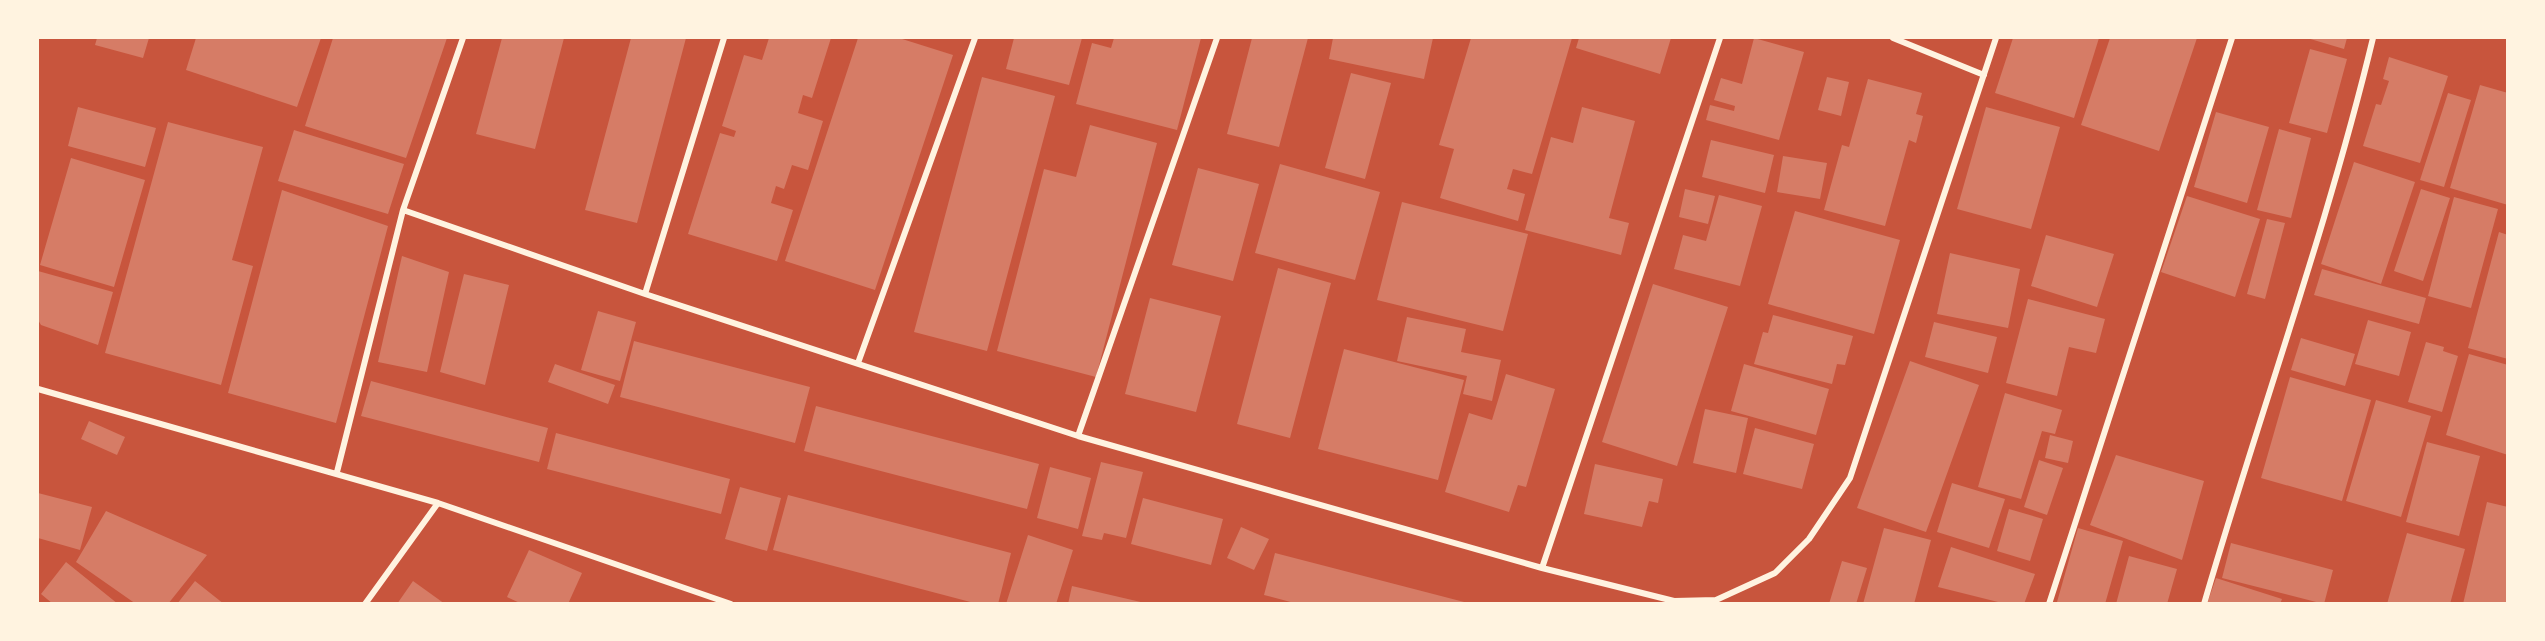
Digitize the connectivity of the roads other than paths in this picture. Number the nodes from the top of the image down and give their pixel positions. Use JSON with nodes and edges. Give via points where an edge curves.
{"nodes":[{"id":1,"x":463,"y":38,"type":"edge"},
{"id":2,"x":724,"y":38,"type":"edge"},
{"id":3,"x":975,"y":38,"type":"edge"},
{"id":4,"x":1217,"y":38,"type":"edge"},
{"id":5,"x":1720,"y":38,"type":"edge"},
{"id":6,"x":1893,"y":38,"type":"edge"},
{"id":7,"x":1996,"y":38,"type":"edge"},
{"id":8,"x":2232,"y":38,"type":"edge"},
{"id":9,"x":2373,"y":38,"type":"edge"},
{"id":10,"x":1984,"y":75,"type":"junction"},
{"id":11,"x":403,"y":210,"type":"junction"},
{"id":12,"x":645,"y":294,"type":"junction"},
{"id":13,"x":858,"y":363,"type":"junction"},
{"id":14,"x":38,"y":389,"type":"edge"},
{"id":15,"x":1078,"y":436,"type":"junction"},
{"id":16,"x":337,"y":472,"type":"junction"},
{"id":17,"x":438,"y":503,"type":"junction"},
{"id":18,"x":1542,"y":568,"type":"junction"},
{"id":19,"x":365,"y":603,"type":"edge"},
{"id":20,"x":731,"y":603,"type":"edge"},
{"id":21,"x":2049,"y":603,"type":"edge"},
{"id":22,"x":2204,"y":603,"type":"edge"}],
"edges":[{"from":1,"to":11,"type":"street"},
{"from":2,"to":12,"type":"street"},
{"from":3,"to":13,"type":"street"},
{"from":4,"to":15,"type":"street"},
{"from":5,"to":18,"type":"street"},
{"from":6,"to":10,"type":"street"},
{"from":7,"to":10,"type":"street"},
{"from":8,"to":21,"type":"street"},
{"from":9,"to":22,"type":"street","via":[[2314,248]]},
{"from":10,"to":18,"type":"street","via":[[1850,478],[1809,539],[1775,573],[1716,600],[1674,601]]},
{"from":11,"to":12,"type":"street"},
{"from":11,"to":16,"type":"street"},
{"from":12,"to":13,"type":"street"},
{"from":13,"to":15,"type":"street"},
{"from":14,"to":16,"type":"street"},
{"from":15,"to":18,"type":"street"},
{"from":16,"to":17,"type":"street"},
{"from":17,"to":19,"type":"street"},
{"from":17,"to":20,"type":"street"}]}
